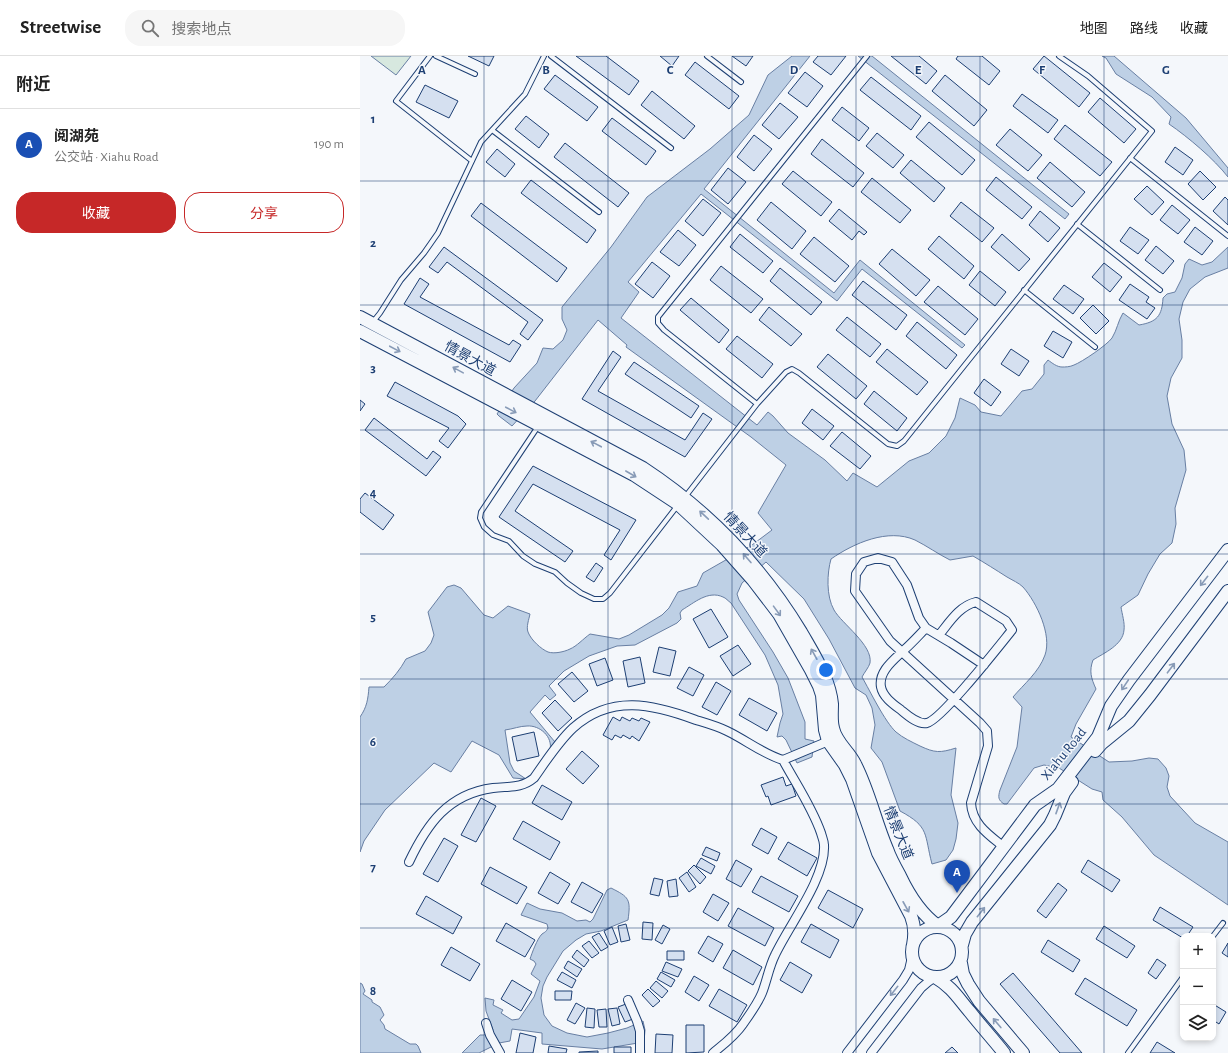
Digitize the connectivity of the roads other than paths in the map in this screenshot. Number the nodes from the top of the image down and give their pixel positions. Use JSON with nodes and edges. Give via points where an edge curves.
{"nodes":[{"id":1,"x":430,"y":56,"type":"edge"},
{"id":2,"x":436,"y":56,"type":"edge"},
{"id":3,"x":544,"y":56,"type":"edge"},
{"id":4,"x":551,"y":56,"type":"edge"},
{"id":5,"x":707,"y":56,"type":"edge"},
{"id":6,"x":867,"y":56,"type":"edge"},
{"id":7,"x":1060,"y":56,"type":"edge"},
{"id":8,"x":475,"y":74,"type":"dead end"},
{"id":9,"x":741,"y":82,"type":"dead end"},
{"id":10,"x":492,"y":130,"type":"junction"},
{"id":11,"x":671,"y":148,"type":"dead end"},
{"id":12,"x":1130,"y":158,"type":"junction"},
{"id":13,"x":472,"y":161,"type":"junction"},
{"id":14,"x":599,"y":212,"type":"dead end"},
{"id":15,"x":1077,"y":224,"type":"junction"},
{"id":16,"x":1228,"y":236,"type":"edge"},
{"id":17,"x":1024,"y":290,"type":"junction"},
{"id":18,"x":1160,"y":290,"type":"dead end"},
{"id":19,"x":360,"y":317,"type":"edge"},
{"id":20,"x":372,"y":323,"type":"junction"},
{"id":21,"x":361,"y":334,"type":"edge"},
{"id":22,"x":1095,"y":347,"type":"dead end"},
{"id":23,"x":442,"y":367,"type":"junction"},
{"id":24,"x":757,"y":404,"type":"junction"},
{"id":25,"x":538,"y":420,"type":"junction"},
{"id":26,"x":681,"y":501,"type":"junction"},
{"id":27,"x":1228,"y":550,"type":"edge"},
{"id":28,"x":1228,"y":591,"type":"edge"},
{"id":29,"x":926,"y":628,"type":"junction"},
{"id":30,"x":939,"y":635,"type":"junction"},
{"id":31,"x":902,"y":652,"type":"junction"},
{"id":32,"x":984,"y":665,"type":"junction"},
{"id":33,"x":954,"y":699,"type":"junction"},
{"id":34,"x":828,"y":741,"type":"junction"},
{"id":35,"x":1095,"y":746,"type":"junction"},
{"id":36,"x":787,"y":759,"type":"junction"},
{"id":37,"x":1070,"y":779,"type":"junction"},
{"id":38,"x":1004,"y":847,"type":"junction"},
{"id":39,"x":409,"y":862,"type":"dead end"},
{"id":40,"x":1223,"y":923,"type":"dead end"},
{"id":41,"x":938,"y":926,"type":"junction"},
{"id":42,"x":1215,"y":933,"type":"edge"},
{"id":43,"x":913,"y":945,"type":"junction"},
{"id":44,"x":962,"y":945,"type":"junction"},
{"id":45,"x":912,"y":957,"type":"junction"},
{"id":46,"x":961,"y":963,"type":"junction"},
{"id":47,"x":935,"y":977,"type":"junction"},
{"id":48,"x":1180,"y":981,"type":"edge"},
{"id":49,"x":628,"y":1000,"type":"dead end"},
{"id":50,"x":486,"y":1023,"type":"dead end"},
{"id":51,"x":640,"y":1049,"type":"edge"},
{"id":52,"x":500,"y":1053,"type":"edge"},
{"id":53,"x":713,"y":1053,"type":"edge"},
{"id":54,"x":846,"y":1053,"type":"edge"},
{"id":55,"x":871,"y":1053,"type":"edge"},
{"id":56,"x":1004,"y":1053,"type":"edge"},
{"id":57,"x":1022,"y":1053,"type":"edge"},
{"id":58,"x":1128,"y":1053,"type":"edge"}],
"edges":[{"from":1,"to":13,"type":"lane","via":[[396,101]]},
{"from":2,"to":8,"type":"lane"},
{"from":3,"to":10,"type":"lane","via":[[525,94]]},
{"from":4,"to":11,"type":"lane"},
{"from":5,"to":9,"type":"lane"},
{"from":6,"to":24,"type":"lane","via":[[658,317],[658,323],[664,330]]},
{"from":7,"to":12,"type":"lane","via":[[1152,131]]},
{"from":10,"to":13,"type":"lane","via":[[481,142]]},
{"from":10,"to":14,"type":"lane"},
{"from":12,"to":15,"type":"lane"},
{"from":12,"to":16,"type":"lane"},
{"from":13,"to":20,"type":"lane","via":[[438,233],[401,280]]},
{"from":15,"to":17,"type":"lane"},
{"from":15,"to":18,"type":"lane"},
{"from":17,"to":22,"type":"lane"},
{"from":17,"to":24,"type":"lane","via":[[904,441],[897,446],[888,444],[792,370],[786,372]]},
{"from":19,"to":20,"type":"street","name":"情景大道"},
{"from":20,"to":21,"type":"street"},
{"from":20,"to":23,"type":"street","name":"情景大道"},
{"from":21,"to":23,"type":"street","name":"情景大道","one_way":true},
{"from":23,"to":25,"type":"street","name":"情景大道"},
{"from":24,"to":26,"type":"lane"},
{"from":25,"to":26,"type":"street","name":"情景大道","via":[[643,468],[667,484]]},
{"from":25,"to":26,"type":"lane","via":[[481,512],[480,518],[484,527],[493,535],[509,541],[523,556],[555,572],[581,593],[594,599],[603,599],[610,593]]},
{"from":26,"to":34,"type":"street","name":"情景大道","via":[[729,545],[785,607],[806,641],[830,689],[832,728]]},
{"from":27,"to":35,"type":"street","name":"Xiahu Road","one_way":true,"via":[[1111,706]]},
{"from":35,"to":28,"type":"street","name":"Xiahu Road","one_way":true,"via":[[1133,716]]},
{"from":29,"to":30,"type":"street"},
{"from":29,"to":31,"type":"street"},
{"from":29,"to":31,"type":"street","via":[[919,618],[907,585],[892,562],[878,558],[864,562],[856,574],[855,591],[890,641]]},
{"from":30,"to":32,"type":"street"},
{"from":30,"to":32,"type":"street","via":[[953,617],[968,604],[976,602],[1006,622],[1012,630]]},
{"from":31,"to":33,"type":"street"},
{"from":31,"to":33,"type":"street","via":[[882,676],[881,687],[886,698],[918,722],[927,723],[940,715]]},
{"from":32,"to":33,"type":"street"},
{"from":33,"to":38,"type":"street","via":[[987,731],[988,746],[971,802],[971,811],[984,830]]},
{"from":34,"to":36,"type":"street"},
{"from":34,"to":41,"type":"street","name":"情景大道","via":[[854,762],[887,850],[910,894]]},
{"from":34,"to":43,"type":"street","name":"情景大道","one_way":true,"via":[[852,779],[878,853],[911,916],[915,933]]},
{"from":35,"to":37,"type":"street","name":"Xiahu Road"},
{"from":36,"to":39,"type":"street","via":[[772,757],[726,730],[671,711],[623,705],[604,709],[573,728],[528,783],[479,790],[460,797],[448,806],[427,830]]},
{"from":36,"to":53,"type":"street","via":[[819,827],[824,844],[823,859],[807,898],[774,956],[762,994],[743,1024]]},
{"from":37,"to":38,"type":"street","name":"Xiahu Road","via":[[1036,805]]},
{"from":44,"to":37,"type":"street","name":"Xiahu Road","one_way":true,"via":[[965,934],[979,913],[1050,825]]},
{"from":38,"to":41,"type":"street","name":"Xiahu Road","via":[[951,917]]},
{"from":40,"to":42,"type":"lane"},
{"from":41,"to":43,"type":"street","via":[[924,929]]},
{"from":41,"to":44,"type":"street","via":[[951,931]]},
{"from":43,"to":45,"type":"street"},
{"from":44,"to":46,"type":"street"},
{"from":45,"to":47,"type":"street","via":[[921,972],[928,977]]},
{"from":45,"to":54,"type":"street","one_way":true,"via":[[904,980]]},
{"from":46,"to":47,"type":"street","via":[[946,976]]},
{"from":57,"to":46,"type":"street","one_way":true,"via":[[979,1001],[963,974]]},
{"from":47,"to":55,"type":"street","via":[[921,988]]},
{"from":47,"to":56,"type":"street","via":[[956,994]]},
{"from":48,"to":58,"type":"lane"},
{"from":49,"to":51,"type":"street","via":[[640,1031]]},
{"from":50,"to":52,"type":"street"}]}
